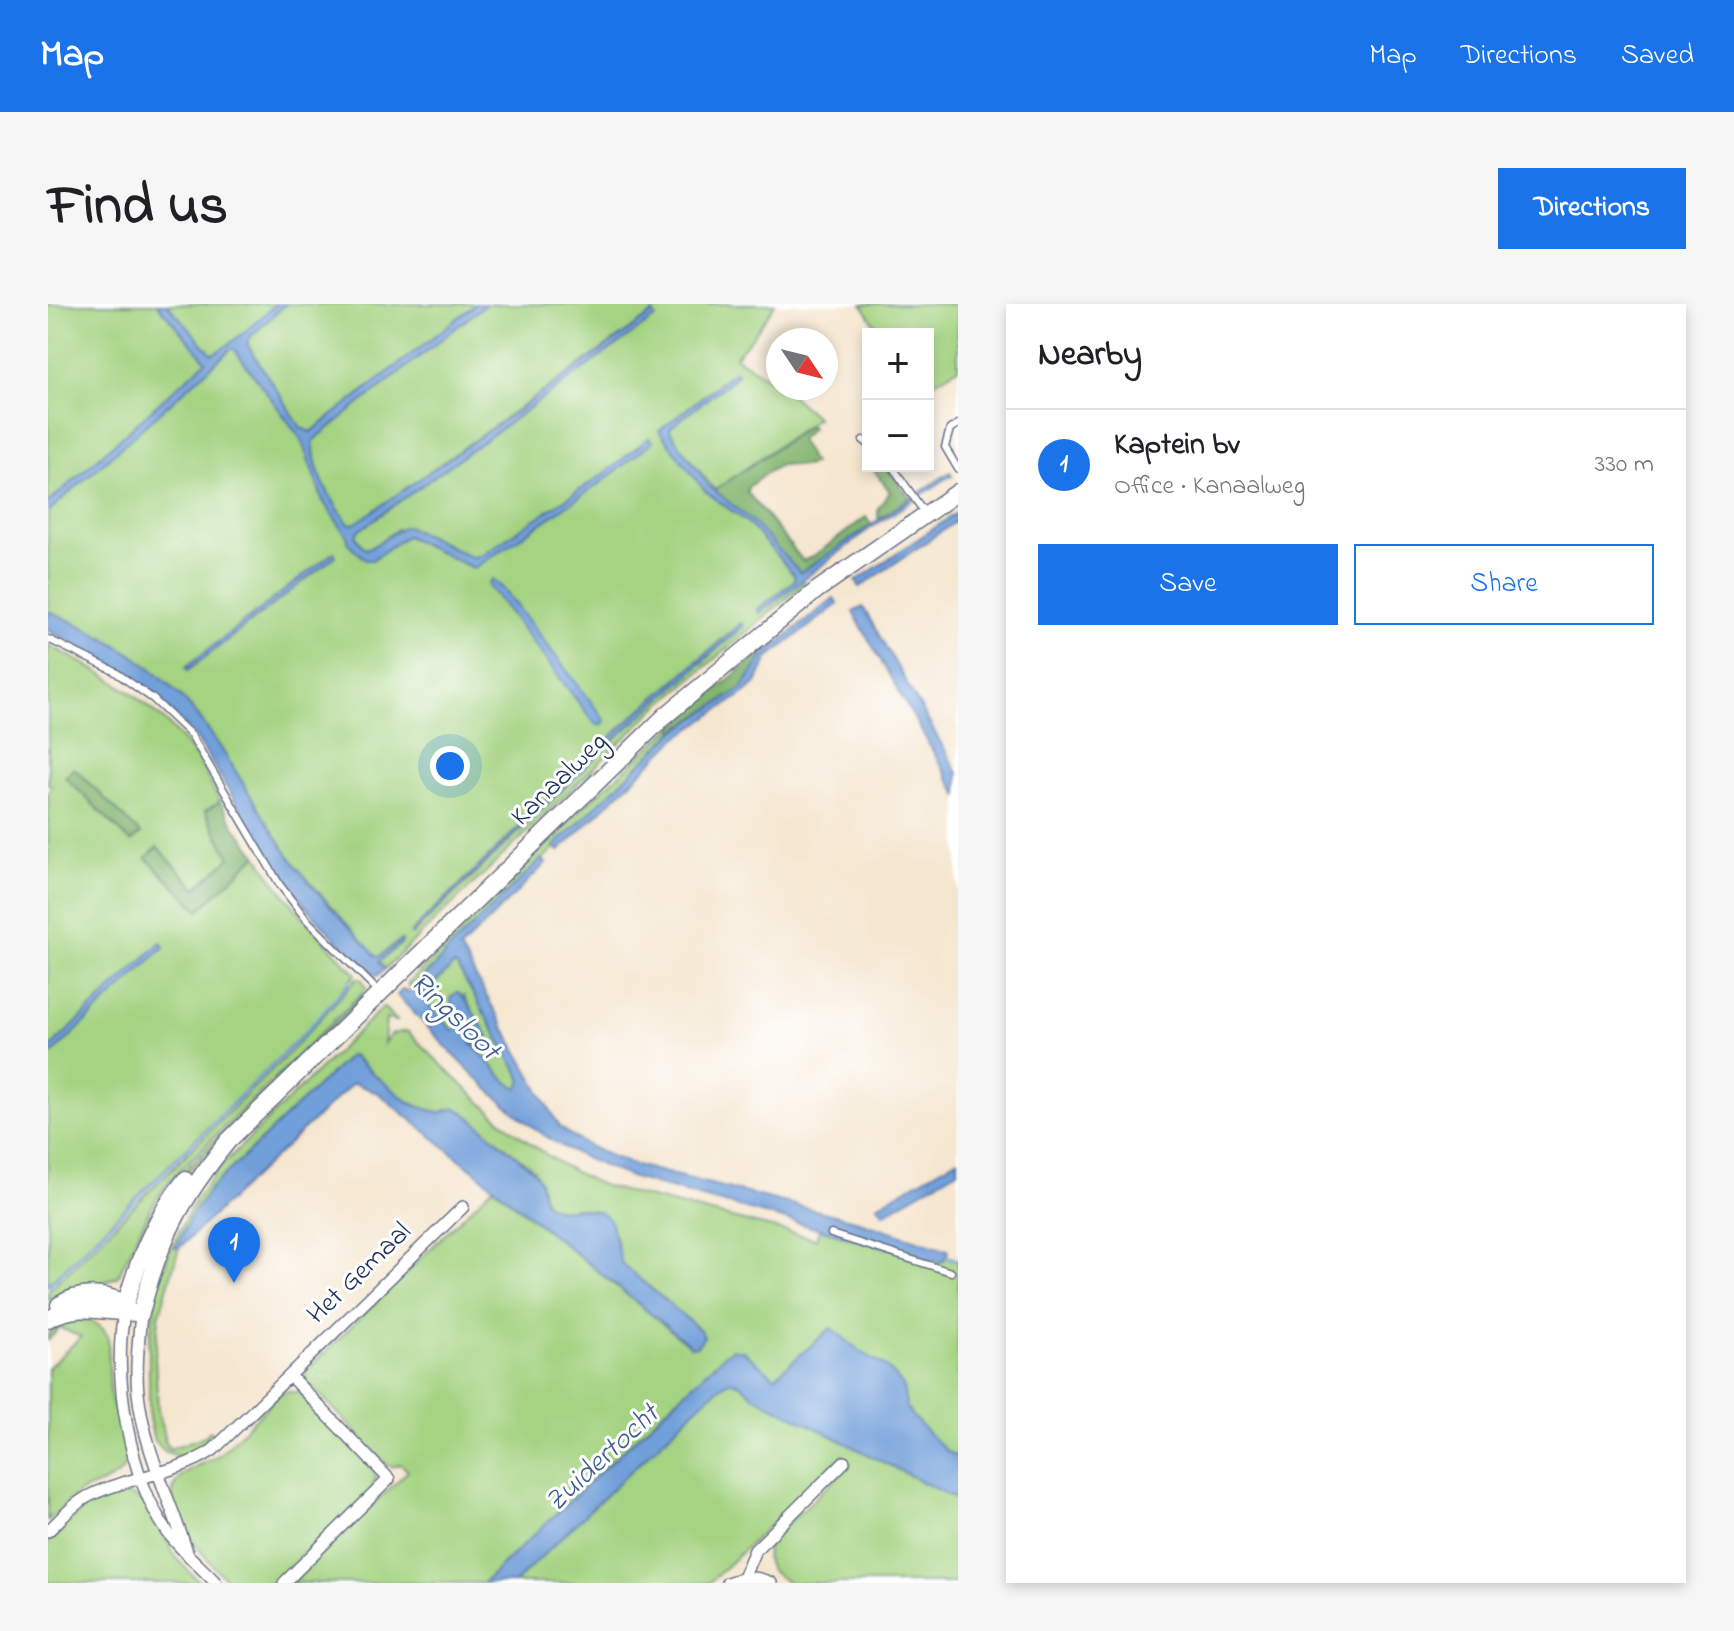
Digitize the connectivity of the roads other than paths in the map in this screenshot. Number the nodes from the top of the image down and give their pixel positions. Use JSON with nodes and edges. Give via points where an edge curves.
{"nodes":[{"id":1,"x":958,"y":424,"type":"edge"},
{"id":2,"x":958,"y":469,"type":"edge"},
{"id":3,"x":896,"y":472,"type":"edge"},
{"id":4,"x":958,"y":492,"type":"edge"},
{"id":5,"x":921,"y":507,"type":"junction"},
{"id":6,"x":48,"y":639,"type":"edge"},
{"id":7,"x":381,"y":991,"type":"junction"},
{"id":8,"x":228,"y":1141,"type":"junction"},
{"id":9,"x":463,"y":1207,"type":"dead end"},
{"id":10,"x":831,"y":1234,"type":"dead end"},
{"id":11,"x":951,"y":1272,"type":"dead end"},
{"id":12,"x":125,"y":1308,"type":"junction"},
{"id":13,"x":48,"y":1312,"type":"edge"},
{"id":14,"x":141,"y":1313,"type":"junction"},
{"id":15,"x":48,"y":1319,"type":"edge"},
{"id":16,"x":290,"y":1376,"type":"junction"},
{"id":17,"x":844,"y":1462,"type":"dead end"},
{"id":18,"x":157,"y":1474,"type":"junction"},
{"id":19,"x":143,"y":1479,"type":"junction"},
{"id":20,"x":48,"y":1531,"type":"edge"},
{"id":21,"x":187,"y":1552,"type":"junction"},
{"id":22,"x":743,"y":1578,"type":"junction"},
{"id":23,"x":216,"y":1583,"type":"edge"},
{"id":24,"x":284,"y":1583,"type":"edge"},
{"id":25,"x":727,"y":1583,"type":"edge"},
{"id":26,"x":771,"y":1583,"type":"edge"}],
"edges":[{"from":1,"to":2,"type":"lane","via":[[950,429],[945,447]]},
{"from":3,"to":5,"type":"lane"},
{"from":4,"to":5,"type":"street","name":"Kanaalweg"},
{"from":5,"to":7,"type":"street","name":"Kanaalweg","via":[[665,716]]},
{"from":6,"to":7,"type":"lane","via":[[114,671],[191,735],[280,885],[306,919]]},
{"from":7,"to":8,"type":"street","name":"Kanaalweg"},
{"from":8,"to":12,"type":"street","name":"Kanaalweg","via":[[202,1161],[168,1202],[141,1251]]},
{"from":8,"to":14,"type":"street","name":"Kanaalweg","via":[[173,1218]]},
{"from":9,"to":16,"type":"street","name":"Het Gemaal"},
{"from":10,"to":11,"type":"lane"},
{"from":12,"to":13,"type":"street","via":[[93,1294]]},
{"from":12,"to":14,"type":"street"},
{"from":12,"to":15,"type":"street","via":[[82,1308]]},
{"from":12,"to":19,"type":"street","via":[[123,1401]]},
{"from":14,"to":18,"type":"street","via":[[138,1392]]},
{"from":16,"to":18,"type":"street","name":"Het Gemaal","via":[[213,1450]]},
{"from":16,"to":24,"type":"street","via":[[389,1479]]},
{"from":17,"to":22,"type":"street","via":[[755,1550]]},
{"from":18,"to":19,"type":"street","name":"Het Gemaal"},
{"from":18,"to":21,"type":"street"},
{"from":19,"to":20,"type":"street","name":"Het Gemaal","via":[[85,1498]]},
{"from":19,"to":21,"type":"street","via":[[170,1536]]},
{"from":21,"to":23,"type":"street"},
{"from":22,"to":25,"type":"street"},
{"from":22,"to":26,"type":"street"}]}
